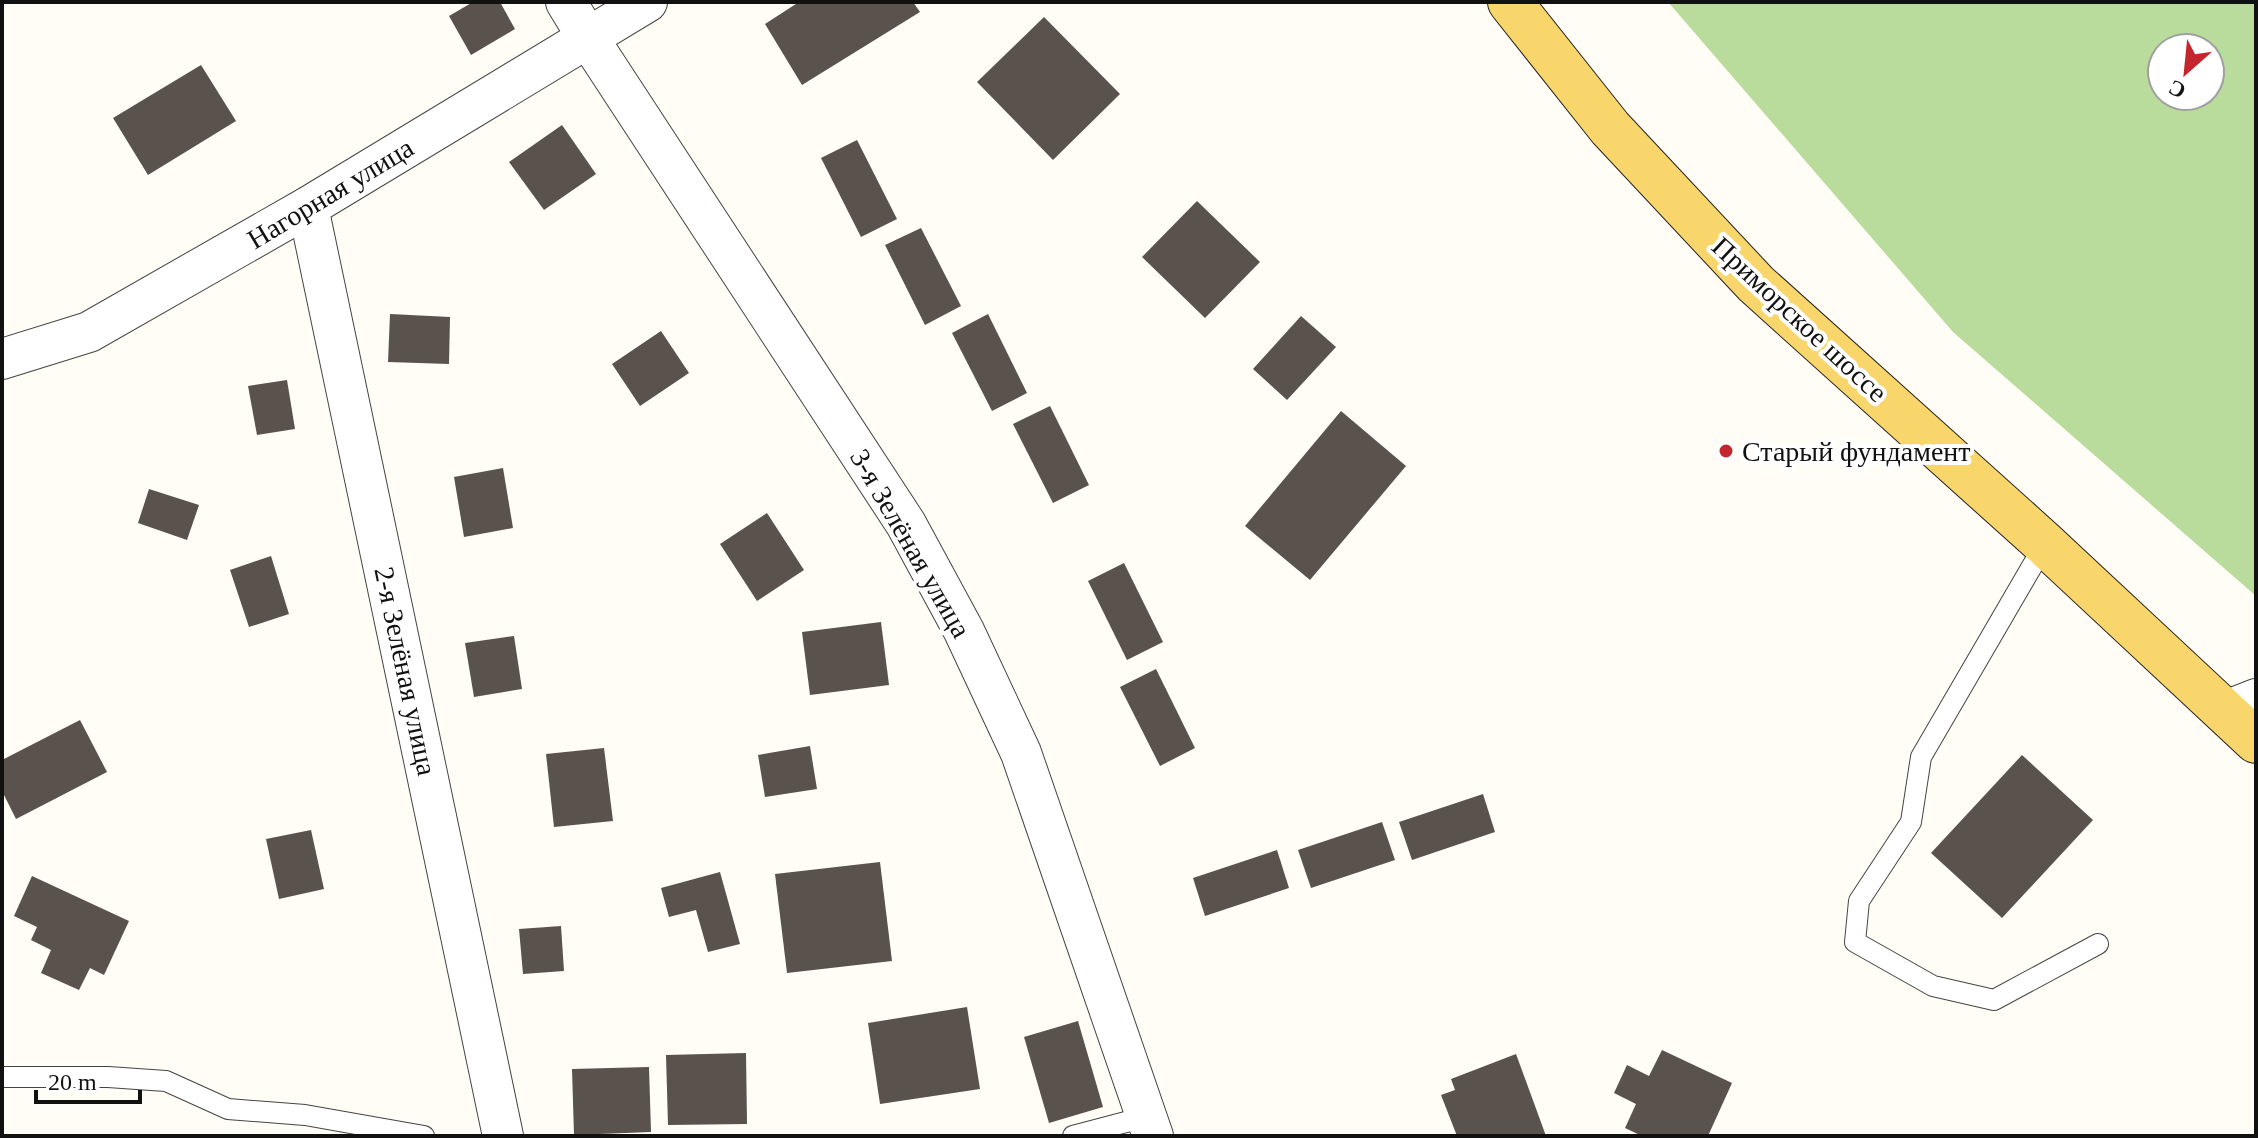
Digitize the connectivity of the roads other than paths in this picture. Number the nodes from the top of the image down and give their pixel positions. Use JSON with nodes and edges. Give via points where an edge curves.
{"nodes":[{"id":1,"x":566,"y":2,"type":"edge"},
{"id":2,"x":647,"y":2,"type":"edge"},
{"id":3,"x":1510,"y":2,"type":"edge"},
{"id":4,"x":588,"y":38,"type":"junction"},
{"id":5,"x":308,"y":207,"type":"junction"},
{"id":6,"x":2,"y":359,"type":"edge"},
{"id":7,"x":2045,"y":544,"type":"junction"},
{"id":8,"x":2239,"y":706,"type":"edge"},
{"id":9,"x":2256,"y":741,"type":"edge"},
{"id":10,"x":2098,"y":944,"type":"dead end"},
{"id":11,"x":2,"y":1077,"type":"edge"},
{"id":12,"x":1149,"y":1127,"type":"edge"},
{"id":13,"x":424,"y":1136,"type":"edge"},
{"id":14,"x":503,"y":1136,"type":"edge"},
{"id":15,"x":1073,"y":1136,"type":"edge"}],
"edges":[{"from":1,"to":4,"type":"street","name":"3-я Зелёная улица"},
{"from":2,"to":4,"type":"street","name":"Нагорная улица"},
{"from":3,"to":7,"type":"main road","name":"Приморское шоссе","via":[[1610,128],[1756,284]]},
{"from":4,"to":5,"type":"street","name":"Нагорная улица"},
{"from":4,"to":12,"type":"street","name":"3-я Зелёная улица","via":[[906,524],[964,631],[1021,753]]},
{"from":5,"to":6,"type":"street","name":"Нагорная улица","via":[[89,332]]},
{"from":5,"to":14,"type":"street","name":"2-я Зелёная улица"},
{"from":7,"to":8,"type":"main road","name":"Приморское шоссе"},
{"from":7,"to":10,"type":"lane","via":[[1921,757],[1911,822],[1859,901],[1855,942],[1933,986],[1994,1000]]},
{"from":8,"to":9,"type":"main road","name":"Приморское шоссе"},
{"from":11,"to":13,"type":"lane","via":[[166,1081],[228,1109],[305,1115]]},
{"from":12,"to":15,"type":"lane"}]}
